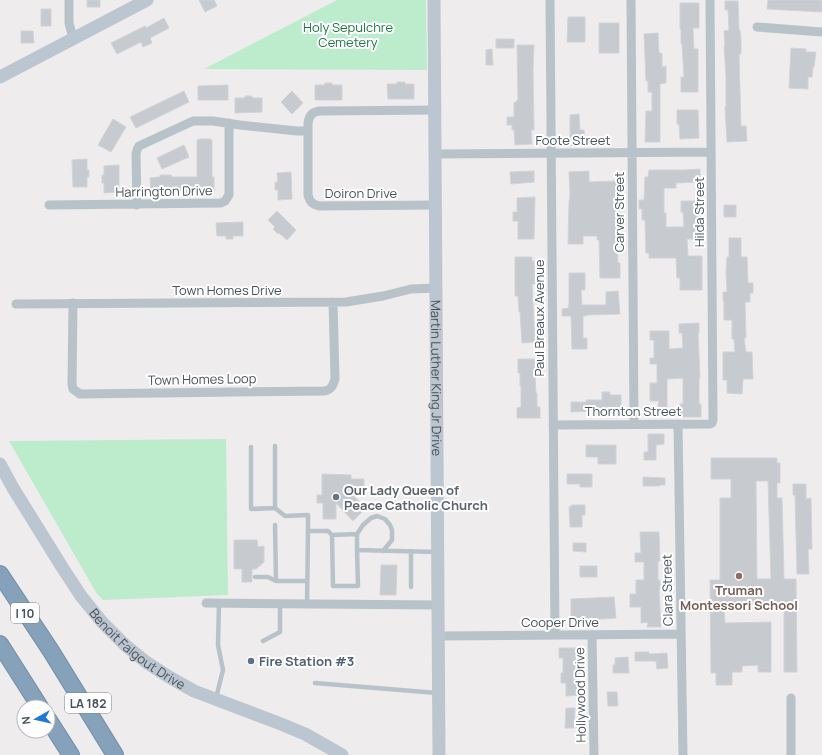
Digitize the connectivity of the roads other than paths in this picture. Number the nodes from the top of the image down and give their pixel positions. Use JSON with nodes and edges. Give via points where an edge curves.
{"nodes":[{"id":1,"x":69,"y":0,"type":"edge"},
{"id":2,"x":147,"y":0,"type":"edge"},
{"id":3,"x":434,"y":0,"type":"edge"},
{"id":4,"x":550,"y":0,"type":"edge"},
{"id":5,"x":631,"y":0,"type":"edge"},
{"id":6,"x":710,"y":0,"type":"edge"},
{"id":7,"x":757,"y":27,"type":"dead end"},
{"id":8,"x":822,"y":32,"type":"edge"},
{"id":9,"x":73,"y":38,"type":"junction"},
{"id":10,"x":0,"y":77,"type":"edge"},
{"id":11,"x":435,"y":110,"type":"junction"},
{"id":12,"x":229,"y":123,"type":"junction"},
{"id":13,"x":308,"y":131,"type":"junction"},
{"id":14,"x":711,"y":152,"type":"junction"},
{"id":15,"x":551,"y":153,"type":"junction"},
{"id":16,"x":632,"y":153,"type":"junction"},
{"id":17,"x":436,"y":154,"type":"junction"},
{"id":18,"x":48,"y":205,"type":"dead end"},
{"id":19,"x":137,"y":205,"type":"junction"},
{"id":20,"x":436,"y":205,"type":"junction"},
{"id":21,"x":437,"y":288,"type":"junction"},
{"id":22,"x":333,"y":302,"type":"junction"},
{"id":23,"x":73,"y":303,"type":"junction"},
{"id":24,"x":16,"y":304,"type":"dead end"},
{"id":25,"x":712,"y":423,"type":"joint"},
{"id":26,"x":634,"y":424,"type":"junction"},
{"id":27,"x":678,"y":424,"type":"junction"},
{"id":28,"x":553,"y":425,"type":"junction"},
{"id":29,"x":275,"y":446,"type":"dead end"},
{"id":30,"x":251,"y":447,"type":"dead end"},
{"id":31,"x":0,"y":464,"type":"edge"},
{"id":32,"x":275,"y":508,"type":"junction"},
{"id":33,"x":276,"y":525,"type":"dead end"},
{"id":34,"x":308,"y":531,"type":"junction"},
{"id":35,"x":357,"y":534,"type":"junction"},
{"id":36,"x":332,"y":535,"type":"junction"},
{"id":37,"x":357,"y":550,"type":"junction"},
{"id":38,"x":383,"y":551,"type":"junction"},
{"id":39,"x":411,"y":552,"type":"junction"},
{"id":40,"x":438,"y":552,"type":"junction"},
{"id":41,"x":0,"y":574,"type":"edge"},
{"id":42,"x":255,"y":578,"type":"dead end"},
{"id":43,"x":276,"y":581,"type":"junction"},
{"id":44,"x":307,"y":581,"type":"junction"},
{"id":45,"x":411,"y":587,"type":"dead end"},
{"id":46,"x":206,"y":603,"type":"dead end"},
{"id":47,"x":218,"y":603,"type":"junction"},
{"id":48,"x":280,"y":604,"type":"junction"},
{"id":49,"x":307,"y":605,"type":"junction"},
{"id":50,"x":439,"y":605,"type":"junction"},
{"id":51,"x":680,"y":634,"type":"junction"},
{"id":52,"x":555,"y":635,"type":"junction"},
{"id":53,"x":592,"y":635,"type":"junction"},
{"id":54,"x":439,"y":636,"type":"junction"},
{"id":55,"x":263,"y":641,"type":"dead end"},
{"id":56,"x":0,"y":644,"type":"edge"},
{"id":57,"x":51,"y":651,"type":"junction"},
{"id":58,"x":13,"y":665,"type":"junction"},
{"id":59,"x":315,"y":683,"type":"dead end"},
{"id":60,"x":439,"y":693,"type":"junction"},
{"id":61,"x":791,"y":698,"type":"dead end"},
{"id":62,"x":31,"y":699,"type":"edge"},
{"id":63,"x":35,"y":699,"type":"edge"},
{"id":64,"x":216,"y":699,"type":"junction"},
{"id":65,"x":56,"y":732,"type":"edge"},
{"id":66,"x":52,"y":739,"type":"edge"},
{"id":67,"x":438,"y":751,"type":"edge"},
{"id":68,"x":60,"y":755,"type":"edge"},
{"id":69,"x":71,"y":755,"type":"edge"},
{"id":70,"x":115,"y":755,"type":"edge"},
{"id":71,"x":127,"y":755,"type":"edge"},
{"id":72,"x":342,"y":755,"type":"edge"},
{"id":73,"x":594,"y":755,"type":"edge"},
{"id":74,"x":682,"y":755,"type":"edge"},
{"id":75,"x":791,"y":755,"type":"edge"}],
"edges":[{"from":1,"to":9,"type":"street"},
{"from":2,"to":9,"type":"street"},
{"from":3,"to":11,"type":"street","name":"Martin Luther King Jr Drive"},
{"from":4,"to":15,"type":"street","name":"Paul Breaux Avenue"},
{"from":5,"to":16,"type":"street","name":"Carver Street"},
{"from":6,"to":14,"type":"street","name":"Hilda Street"},
{"from":7,"to":8,"type":"street"},
{"from":9,"to":10,"type":"street"},
{"from":11,"to":13,"type":"street","via":[[320,111],[309,118]]},
{"from":11,"to":17,"type":"street","name":"Martin Luther King Jr Drive"},
{"from":12,"to":13,"type":"street"},
{"from":12,"to":19,"type":"street","via":[[193,121],[140,146],[136,154]]},
{"from":12,"to":19,"type":"street","name":"Harrington Drive","via":[[229,195],[225,201]]},
{"from":13,"to":20,"type":"street","name":"Doiron Drive","via":[[308,196],[312,204]]},
{"from":14,"to":16,"type":"street","name":"Foote Street"},
{"from":14,"to":25,"type":"street","name":"Hilda Street","via":[[714,420]]},
{"from":15,"to":16,"type":"street","name":"Foote Street"},
{"from":15,"to":17,"type":"street","name":"Foote Street"},
{"from":15,"to":28,"type":"street","name":"Paul Breaux Avenue"},
{"from":16,"to":26,"type":"street","name":"Carver Street"},
{"from":17,"to":20,"type":"street","name":"Martin Luther King Jr Drive"},
{"from":18,"to":19,"type":"street","name":"Harrington Drive"},
{"from":20,"to":21,"type":"street","name":"Martin Luther King Jr Drive"},
{"from":21,"to":22,"type":"street","name":"Town Homes Drive","via":[[411,289],[383,296]]},
{"from":21,"to":40,"type":"street","name":"Martin Luther King Jr Drive"},
{"from":22,"to":23,"type":"street","name":"Town Homes Drive"},
{"from":22,"to":23,"type":"street","name":"Town Homes Loop","via":[[335,379],[328,390],[80,394],[73,389],[72,384]]},
{"from":23,"to":24,"type":"street","name":"Town Homes Drive"},
{"from":25,"to":27,"type":"street","name":"Thornton Street"},
{"from":26,"to":27,"type":"street","name":"Thornton Street"},
{"from":26,"to":28,"type":"street","name":"Thornton Street"},
{"from":27,"to":51,"type":"street","name":"Clara Street"},
{"from":28,"to":52,"type":"street","name":"Paul Breaux Avenue"},
{"from":29,"to":32,"type":"lane"},
{"from":30,"to":32,"type":"lane","via":[[251,509]]},
{"from":31,"to":64,"type":"street","name":"Benoit Falgout Drive","via":[[62,567],[102,622],[125,645],[168,677]]},
{"from":32,"to":34,"type":"lane","via":[[285,516],[308,515]]},
{"from":33,"to":43,"type":"lane"},
{"from":34,"to":36,"type":"lane","via":[[328,531]]},
{"from":34,"to":44,"type":"lane"},
{"from":35,"to":36,"type":"lane"},
{"from":35,"to":37,"type":"lane"},
{"from":35,"to":38,"type":"lane","via":[[371,518],[377,516],[385,519],[393,535]]},
{"from":36,"to":37,"type":"lane","via":[[333,586],[358,586]]},
{"from":37,"to":38,"type":"lane"},
{"from":38,"to":39,"type":"lane"},
{"from":39,"to":40,"type":"lane"},
{"from":39,"to":45,"type":"lane"},
{"from":40,"to":50,"type":"street","name":"Martin Luther King Jr Drive"},
{"from":41,"to":57,"type":"highway","number":"I 10"},
{"from":42,"to":43,"type":"lane","via":[[268,577]]},
{"from":43,"to":44,"type":"lane"},
{"from":44,"to":49,"type":"lane"},
{"from":46,"to":47,"type":"street"},
{"from":47,"to":48,"type":"street"},
{"from":47,"to":64,"type":"lane","via":[[218,645],[224,670]]},
{"from":48,"to":49,"type":"street"},
{"from":48,"to":55,"type":"lane","via":[[280,632]]},
{"from":49,"to":50,"type":"street"},
{"from":50,"to":54,"type":"street","name":"Martin Luther King Jr Drive"},
{"from":51,"to":53,"type":"street","name":"Cooper Drive"},
{"from":51,"to":74,"type":"street","name":"Clara Street"},
{"from":52,"to":53,"type":"street","name":"Cooper Drive"},
{"from":52,"to":54,"type":"street","name":"Cooper Drive"},
{"from":53,"to":73,"type":"street","name":"Hollywood Drive"},
{"from":54,"to":60,"type":"street","name":"Martin Luther King Jr Drive"},
{"from":56,"to":58,"type":"highway"},
{"from":57,"to":70,"type":"highway","number":"I 10"},
{"from":57,"to":71,"type":"highway","number":"LA 182"},
{"from":58,"to":62,"type":"highway"},
{"from":58,"to":63,"type":"highway"},
{"from":59,"to":60,"type":"lane"},
{"from":60,"to":67,"type":"street","name":"Martin Luther King Jr Drive"},
{"from":61,"to":75,"type":"street"},
{"from":64,"to":72,"type":"street","name":"Benoit Falgout Drive","via":[[305,734]]},
{"from":65,"to":69,"type":"highway"},
{"from":66,"to":68,"type":"highway"}]}
